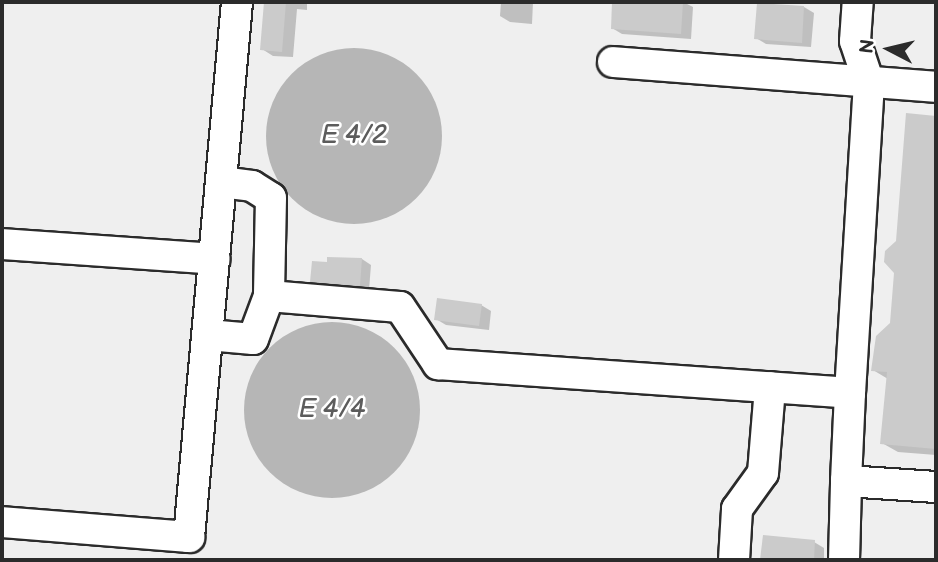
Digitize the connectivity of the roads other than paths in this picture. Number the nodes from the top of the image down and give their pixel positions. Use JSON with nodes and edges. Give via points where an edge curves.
{"nodes":[{"id":1,"x":237,"y":2,"type":"edge"},
{"id":2,"x":858,"y":2,"type":"edge"},
{"id":3,"x":613,"y":62,"type":"dead end"},
{"id":4,"x":869,"y":83,"type":"junction"},
{"id":5,"x":936,"y":87,"type":"edge"},
{"id":6,"x":221,"y":182,"type":"junction"},
{"id":7,"x":2,"y":244,"type":"edge"},
{"id":8,"x":214,"y":259,"type":"junction"},
{"id":9,"x":270,"y":296,"type":"junction"},
{"id":10,"x":208,"y":335,"type":"junction"},
{"id":11,"x":770,"y":387,"type":"junction"},
{"id":12,"x":850,"y":393,"type":"junction"},
{"id":13,"x":846,"y":481,"type":"junction"},
{"id":14,"x":936,"y":487,"type":"edge"},
{"id":15,"x":2,"y":522,"type":"edge"},
{"id":16,"x":734,"y":560,"type":"edge"},
{"id":17,"x":844,"y":560,"type":"edge"}],
"edges":[{"from":1,"to":6,"type":"lane"},
{"from":2,"to":4,"type":"lane","via":[[855,41]]},
{"from":3,"to":4,"type":"lane"},
{"from":4,"to":5,"type":"lane"},
{"from":4,"to":12,"type":"lane"},
{"from":6,"to":8,"type":"lane"},
{"from":6,"to":9,"type":"lane","via":[[252,186],[271,198]]},
{"from":7,"to":8,"type":"lane"},
{"from":8,"to":10,"type":"lane"},
{"from":9,"to":10,"type":"lane","via":[[253,339]]},
{"from":9,"to":11,"type":"lane","via":[[400,307],[439,364]]},
{"from":10,"to":15,"type":"lane","via":[[189,537]]},
{"from":11,"to":12,"type":"lane"},
{"from":11,"to":16,"type":"lane","via":[[763,473],[737,509]]},
{"from":12,"to":13,"type":"lane"},
{"from":13,"to":14,"type":"lane"},
{"from":13,"to":17,"type":"lane"}]}
